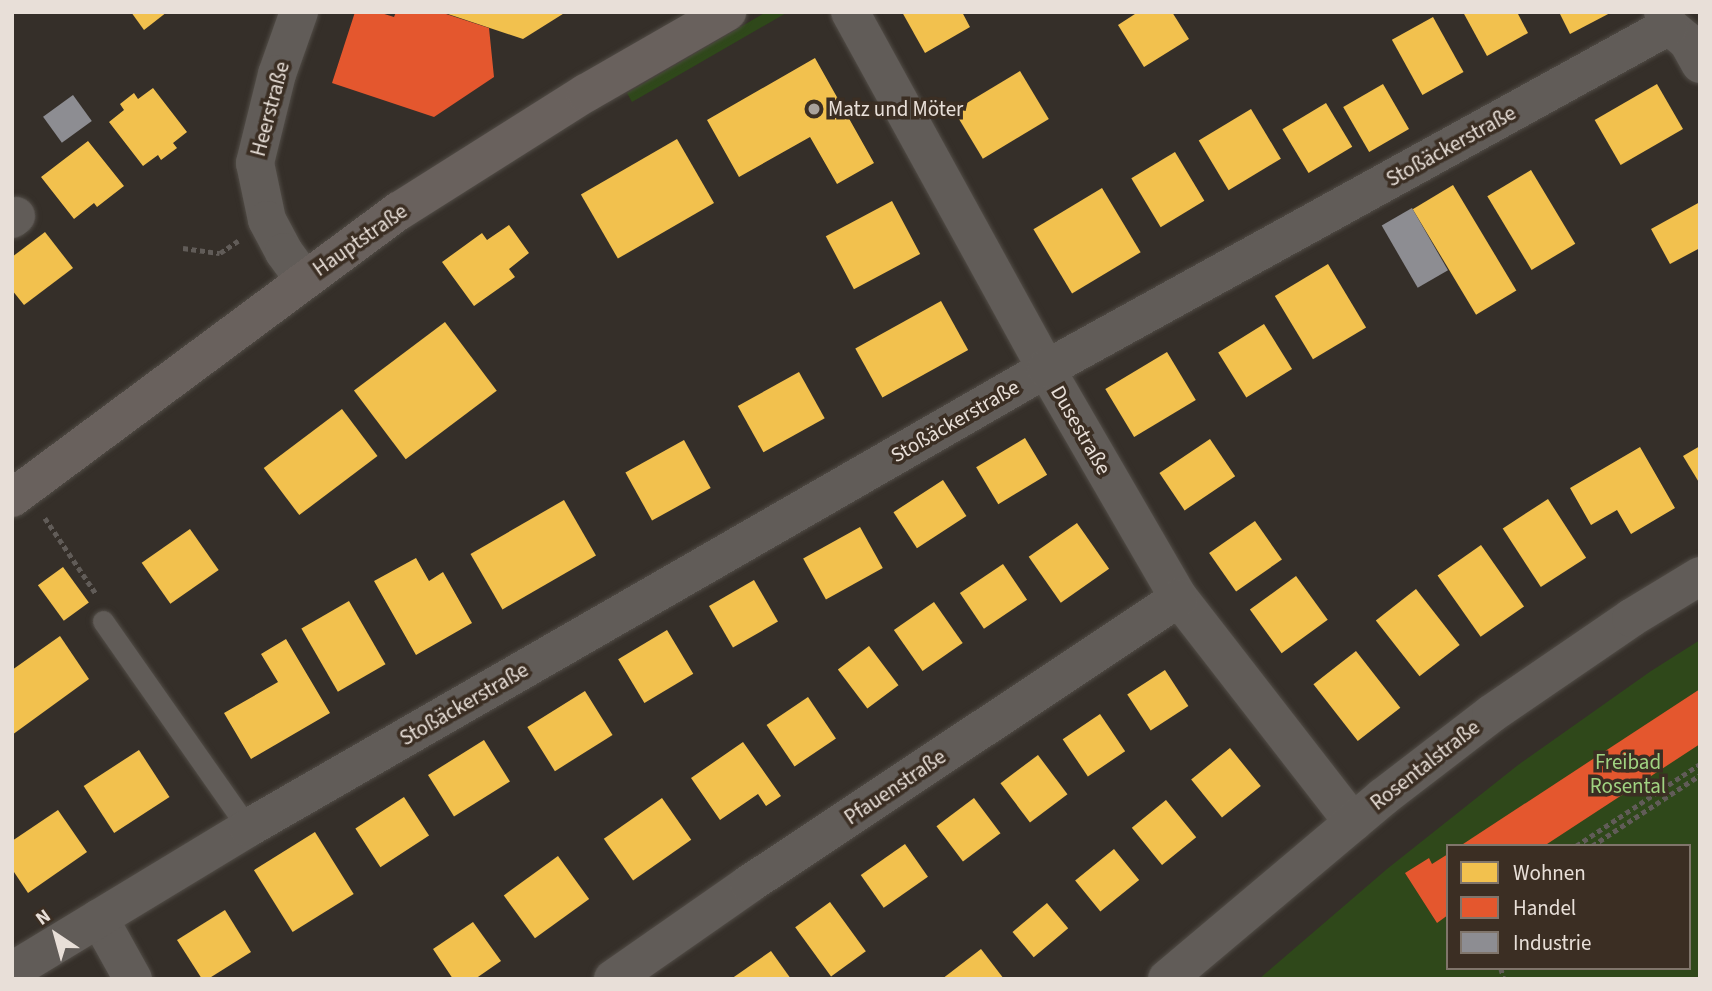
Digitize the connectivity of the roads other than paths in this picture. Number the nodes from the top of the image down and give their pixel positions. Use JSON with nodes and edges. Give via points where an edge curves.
{"nodes":[{"id":1,"x":299,"y":12,"type":"edge"},
{"id":2,"x":727,"y":12,"type":"edge"},
{"id":3,"x":850,"y":12,"type":"edge"},
{"id":4,"x":1684,"y":36,"type":"edge"},
{"id":5,"x":304,"y":280,"type":"junction"},
{"id":6,"x":1046,"y":369,"type":"junction"},
{"id":7,"x":18,"y":493,"type":"edge"},
{"id":8,"x":1700,"y":576,"type":"edge"},
{"id":9,"x":1179,"y":598,"type":"junction"},
{"id":10,"x":103,"y":621,"type":"road end"},
{"id":11,"x":1353,"y":822,"type":"junction"},
{"id":12,"x":248,"y":828,"type":"junction"},
{"id":13,"x":99,"y":918,"type":"junction"},
{"id":14,"x":12,"y":971,"type":"edge"},
{"id":15,"x":133,"y":979,"type":"edge"},
{"id":16,"x":613,"y":979,"type":"edge"},
{"id":17,"x":1167,"y":979,"type":"edge"}],
"edges":[{"from":1,"to":5,"type":"street","name":"Heerstraße","via":[[277,74],[255,163],[267,220]]},
{"from":2,"to":5,"type":"main road","name":"Hauptstraße","via":[[443,182]]},
{"from":3,"to":6,"type":"street","name":"Dusestraße"},
{"from":4,"to":6,"type":"street","name":"Stoßäckerstraße"},
{"from":5,"to":7,"type":"main road","name":"Hauptstraße"},
{"from":6,"to":9,"type":"street","name":"Dusestraße"},
{"from":6,"to":12,"type":"street","name":"Stoßäckerstraße"},
{"from":8,"to":11,"type":"street","name":"Rosentalstraße","via":[[1491,714]]},
{"from":9,"to":11,"type":"street","name":"Dusestraße"},
{"from":9,"to":16,"type":"street","name":"Pfauenstraße"},
{"from":10,"to":12,"type":"lane"},
{"from":11,"to":17,"type":"street","name":"Rosentalstraße"},
{"from":12,"to":13,"type":"street","name":"Stoßäckerstraße"},
{"from":13,"to":14,"type":"street","name":"Stoßäckerstraße"},
{"from":13,"to":15,"type":"street"}]}
